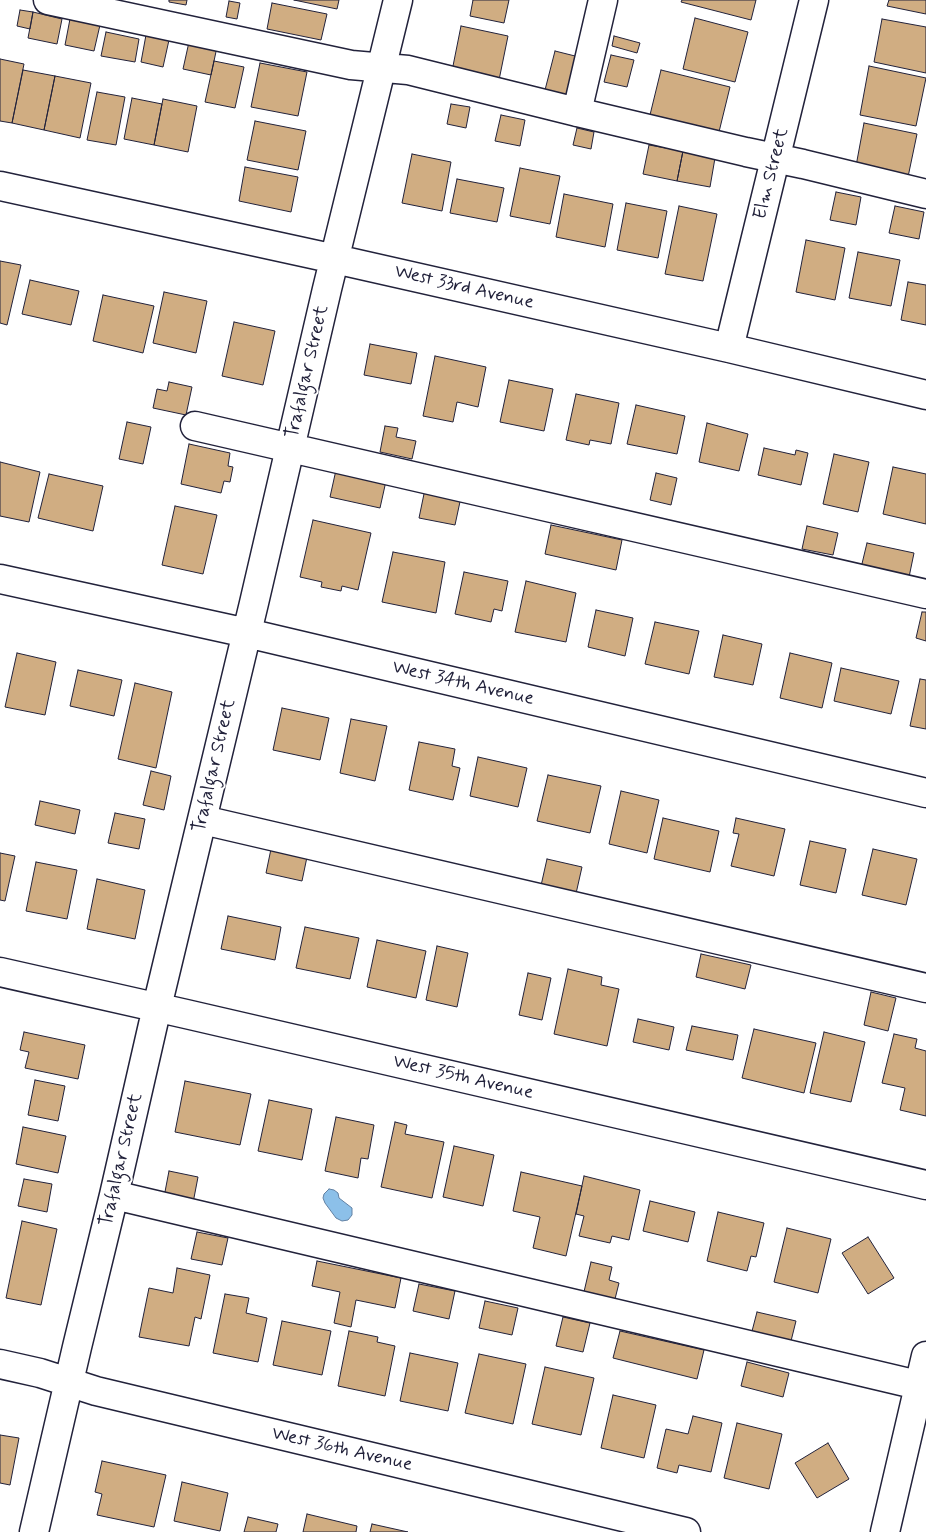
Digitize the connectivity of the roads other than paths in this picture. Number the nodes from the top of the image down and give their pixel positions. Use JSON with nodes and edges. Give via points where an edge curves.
{"nodes":[{"id":1,"x":48,"y":0,"type":"edge"},
{"id":2,"x":398,"y":0,"type":"edge"},
{"id":3,"x":603,"y":0,"type":"edge"},
{"id":4,"x":814,"y":0,"type":"edge"},
{"id":5,"x":382,"y":68,"type":"junction"},
{"id":6,"x":577,"y":112,"type":"junction"},
{"id":7,"x":776,"y":158,"type":"junction"},
{"id":8,"x":0,"y":186,"type":"edge"},
{"id":9,"x":926,"y":194,"type":"edge"},
{"id":10,"x":334,"y":259,"type":"junction"},
{"id":11,"x":729,"y":348,"type":"junction"},
{"id":12,"x":926,"y":396,"type":"edge"},
{"id":13,"x":195,"y":426,"type":"dead end"},
{"id":14,"x":290,"y":448,"type":"junction"},
{"id":15,"x":0,"y":579,"type":"edge"},
{"id":16,"x":926,"y":594,"type":"edge"},
{"id":17,"x":247,"y":633,"type":"junction"},
{"id":18,"x":926,"y":793,"type":"edge"},
{"id":19,"x":203,"y":820,"type":"junction"},
{"id":20,"x":0,"y":972,"type":"edge"},
{"id":21,"x":926,"y":988,"type":"edge"},
{"id":22,"x":157,"y":1007,"type":"junction"},
{"id":23,"x":926,"y":1185,"type":"edge"},
{"id":24,"x":114,"y":1195,"type":"junction"},
{"id":25,"x":926,"y":1356,"type":"edge"},
{"id":26,"x":0,"y":1364,"type":"edge"},
{"id":27,"x":68,"y":1382,"type":"junction"},
{"id":28,"x":922,"y":1386,"type":"edge"},
{"id":29,"x":34,"y":1532,"type":"edge"},
{"id":30,"x":686,"y":1532,"type":"edge"},
{"id":31,"x":884,"y":1532,"type":"edge"}],
"edges":[{"from":1,"to":5,"type":"street","via":[[351,65]]},
{"from":2,"to":5,"type":"street","name":"Trafalgar Street"},
{"from":3,"to":6,"type":"street"},
{"from":4,"to":7,"type":"street","name":"Elm Street"},
{"from":5,"to":6,"type":"street","via":[[408,70]]},
{"from":5,"to":10,"type":"street","name":"Trafalgar Street"},
{"from":6,"to":7,"type":"street"},
{"from":7,"to":9,"type":"street"},
{"from":7,"to":11,"type":"street","name":"Elm Street"},
{"from":8,"to":10,"type":"street","name":"West 33rd Avenue"},
{"from":10,"to":11,"type":"street","name":"West 33rd Avenue"},
{"from":10,"to":14,"type":"street","name":"Trafalgar Street"},
{"from":11,"to":12,"type":"street","name":"West 33rd Avenue"},
{"from":13,"to":14,"type":"street"},
{"from":14,"to":16,"type":"street"},
{"from":14,"to":17,"type":"street","name":"Trafalgar Street"},
{"from":15,"to":17,"type":"street","name":"West 34th Avenue"},
{"from":17,"to":18,"type":"street","name":"West 34th Avenue"},
{"from":17,"to":19,"type":"street","name":"Trafalgar Street"},
{"from":19,"to":21,"type":"street"},
{"from":19,"to":22,"type":"street","name":"Trafalgar Street"},
{"from":20,"to":22,"type":"street","name":"West 35th Avenue"},
{"from":22,"to":23,"type":"street","name":"West 35th Avenue"},
{"from":22,"to":24,"type":"street","name":"Trafalgar Street"},
{"from":24,"to":27,"type":"street","name":"Trafalgar Street"},
{"from":24,"to":28,"type":"street"},
{"from":25,"to":28,"type":"street"},
{"from":26,"to":27,"type":"street","name":"West 36th Avenue"},
{"from":27,"to":29,"type":"street","name":"Trafalgar Street"},
{"from":27,"to":30,"type":"street","name":"West 36th Avenue","via":[[105,1394]]},
{"from":28,"to":31,"type":"street"}]}
